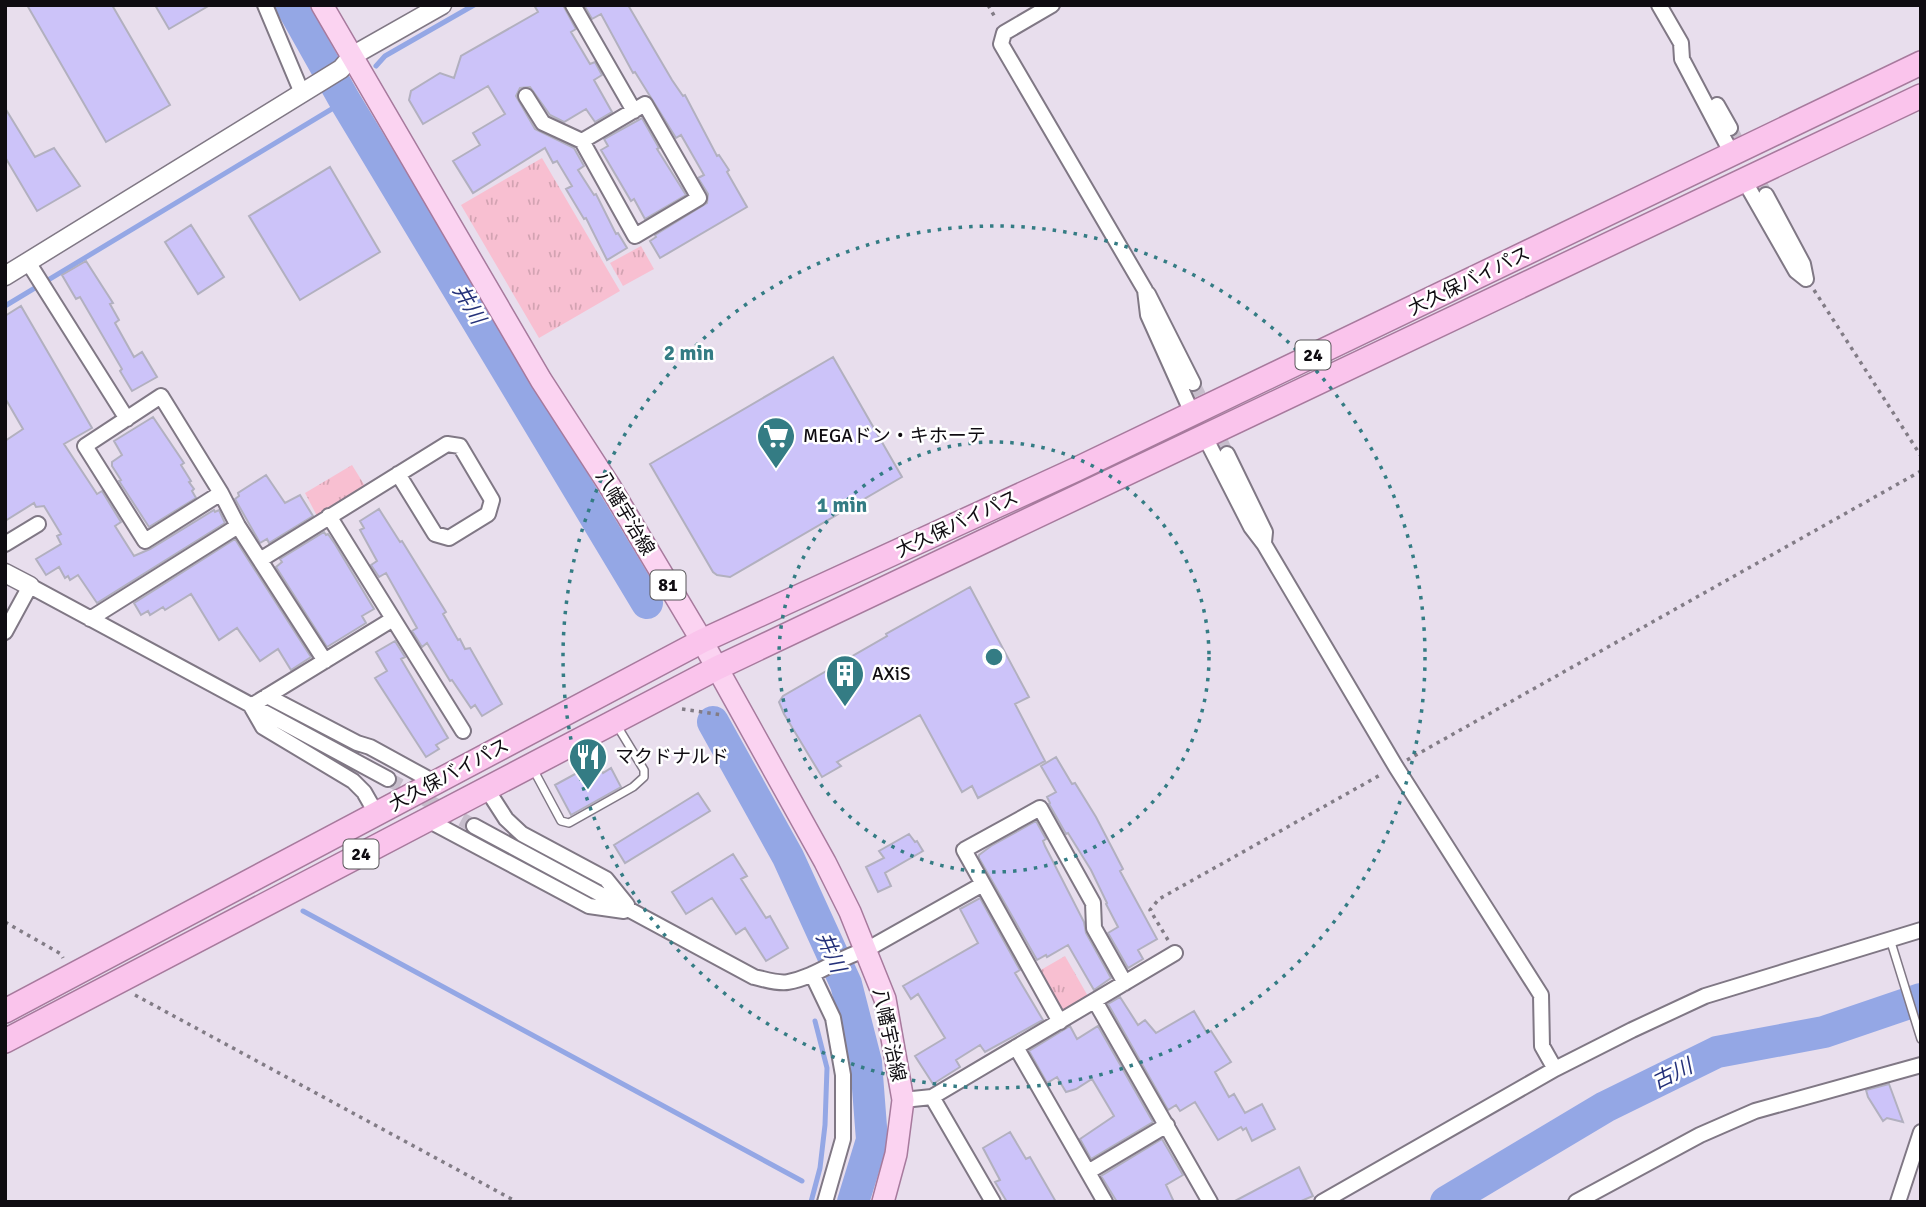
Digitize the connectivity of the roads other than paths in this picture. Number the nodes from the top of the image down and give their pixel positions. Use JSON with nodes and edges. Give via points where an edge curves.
{"nodes":[{"id":1,"x":265,"y":5,"type":"edge"},
{"id":2,"x":322,"y":5,"type":"edge"},
{"id":3,"x":442,"y":5,"type":"edge"},
{"id":4,"x":573,"y":5,"type":"edge"},
{"id":5,"x":1052,"y":5,"type":"edge"},
{"id":6,"x":1659,"y":5,"type":"edge"},
{"id":7,"x":1681,"y":43,"type":"junction"},
{"id":8,"x":346,"y":62,"type":"junction"},
{"id":9,"x":1921,"y":63,"type":"edge"},
{"id":10,"x":306,"y":90,"type":"junction"},
{"id":11,"x":526,"y":96,"type":"dead end"},
{"id":12,"x":1921,"y":96,"type":"edge"},
{"id":13,"x":634,"y":111,"type":"junction"},
{"id":14,"x":1730,"y":128,"type":"tunnel mouth"},
{"id":15,"x":582,"y":141,"type":"junction"},
{"id":16,"x":1732,"y":154,"type":"junction"},
{"id":17,"x":1744,"y":180,"type":"junction"},
{"id":18,"x":1766,"y":195,"type":"tunnel mouth"},
{"id":19,"x":36,"y":275,"type":"junction"},
{"id":20,"x":5,"y":276,"type":"edge"},
{"id":21,"x":1145,"y":290,"type":"junction"},
{"id":22,"x":1193,"y":383,"type":"tunnel mouth"},
{"id":23,"x":1192,"y":413,"type":"junction"},
{"id":24,"x":127,"y":419,"type":"junction"},
{"id":25,"x":1205,"y":437,"type":"junction"},
{"id":26,"x":1227,"y":454,"type":"tunnel mouth"},
{"id":27,"x":398,"y":474,"type":"junction"},
{"id":28,"x":221,"y":493,"type":"junction"},
{"id":29,"x":329,"y":516,"type":"junction"},
{"id":30,"x":38,"y":524,"type":"dead end"},
{"id":31,"x":238,"y":526,"type":"junction"},
{"id":32,"x":5,"y":544,"type":"edge"},
{"id":33,"x":1264,"y":544,"type":"junction"},
{"id":34,"x":260,"y":560,"type":"junction"},
{"id":35,"x":5,"y":573,"type":"edge"},
{"id":36,"x":30,"y":586,"type":"junction"},
{"id":37,"x":90,"y":619,"type":"junction"},
{"id":38,"x":393,"y":619,"type":"junction"},
{"id":39,"x":5,"y":632,"type":"edge"},
{"id":40,"x":702,"y":641,"type":"junction"},
{"id":41,"x":325,"y":661,"type":"junction"},
{"id":42,"x":717,"y":668,"type":"junction"},
{"id":43,"x":267,"y":696,"type":"junction"},
{"id":44,"x":251,"y":706,"type":"junction"},
{"id":45,"x":614,"y":721,"type":"junction"},
{"id":46,"x":463,"y":731,"type":"dead end"},
{"id":47,"x":530,"y":765,"type":"junction"},
{"id":48,"x":388,"y":779,"type":"tunnel mouth"},
{"id":49,"x":434,"y":782,"type":"junction"},
{"id":50,"x":486,"y":788,"type":"junction"},
{"id":51,"x":376,"y":813,"type":"junction"},
{"id":52,"x":426,"y":819,"type":"junction"},
{"id":53,"x":474,"y":826,"type":"tunnel mouth"},
{"id":54,"x":983,"y":884,"type":"junction"},
{"id":55,"x":632,"y":912,"type":"junction"},
{"id":56,"x":1921,"y":930,"type":"edge"},
{"id":57,"x":1891,"y":941,"type":"junction"},
{"id":58,"x":860,"y":952,"type":"junction"},
{"id":59,"x":1175,"y":953,"type":"road end"},
{"id":60,"x":812,"y":974,"type":"junction"},
{"id":61,"x":1125,"y":983,"type":"junction"},
{"id":62,"x":1095,"y":1001,"type":"junction"},
{"id":63,"x":5,"y":1011,"type":"edge"},
{"id":64,"x":1060,"y":1021,"type":"junction"},
{"id":65,"x":1921,"y":1038,"type":"edge"},
{"id":66,"x":5,"y":1041,"type":"edge"},
{"id":67,"x":1016,"y":1047,"type":"junction"},
{"id":68,"x":1921,"y":1065,"type":"edge"},
{"id":69,"x":1555,"y":1069,"type":"junction"},
{"id":70,"x":932,"y":1097,"type":"junction"},
{"id":71,"x":903,"y":1100,"type":"junction"},
{"id":72,"x":1167,"y":1125,"type":"junction"},
{"id":73,"x":1921,"y":1132,"type":"edge"},
{"id":74,"x":1088,"y":1172,"type":"junction"},
{"id":75,"x":825,"y":1202,"type":"edge"},
{"id":76,"x":883,"y":1202,"type":"edge"},
{"id":77,"x":993,"y":1202,"type":"edge"},
{"id":78,"x":1105,"y":1202,"type":"edge"},
{"id":79,"x":1210,"y":1202,"type":"edge"},
{"id":80,"x":1322,"y":1202,"type":"edge"},
{"id":81,"x":1576,"y":1202,"type":"edge"},
{"id":82,"x":1898,"y":1202,"type":"edge"}],
"edges":[{"from":1,"to":10,"type":"street"},
{"from":2,"to":8,"type":"main road","name":"八幡宇治線","number":"81"},
{"from":3,"to":8,"type":"street"},
{"from":4,"to":13,"type":"street"},
{"from":5,"to":21,"type":"street","via":[[1004,33],[1001,44]]},
{"from":6,"to":7,"type":"street"},
{"from":7,"to":14,"type":"street"},
{"from":7,"to":16,"type":"street","via":[[1682,58]]},
{"from":8,"to":10,"type":"street"},
{"from":8,"to":40,"type":"main road","name":"八幡宇治線","number":"81"},
{"from":9,"to":16,"type":"highway","name":"大久保バイパス","number":"24"},
{"from":10,"to":19,"type":"street"},
{"from":11,"to":15,"type":"street","via":[[543,123]]},
{"from":12,"to":17,"type":"highway","name":"大久保バイパス","number":"24"},
{"from":13,"to":15,"type":"street"},
{"from":13,"to":15,"type":"street","via":[[645,104],[699,198],[635,236]]},
{"from":16,"to":23,"type":"highway","name":"大久保バイパス","number":"24"},
{"from":17,"to":18,"type":"street","via":[[1796,271],[1807,279]]},
{"from":17,"to":25,"type":"highway","name":"大久保バイパス","number":"24"},
{"from":19,"to":20,"type":"street"},
{"from":19,"to":24,"type":"street"},
{"from":21,"to":22,"type":"street"},
{"from":21,"to":23,"type":"street","via":[[1149,315]]},
{"from":23,"to":40,"type":"highway","name":"大久保バイパス","number":"24"},
{"from":24,"to":28,"type":"street","via":[[161,397]]},
{"from":24,"to":28,"type":"street","via":[[85,446],[145,541]]},
{"from":25,"to":33,"type":"street"},
{"from":25,"to":42,"type":"highway","name":"大久保バイパス","number":"24"},
{"from":26,"to":33,"type":"street","via":[[1265,532]]},
{"from":27,"to":27,"type":"street","via":[[447,444],[460,446],[492,500],[488,514],[449,538],[435,534]]},
{"from":27,"to":29,"type":"street"},
{"from":28,"to":31,"type":"street"},
{"from":29,"to":34,"type":"street"},
{"from":29,"to":38,"type":"street"},
{"from":30,"to":32,"type":"street"},
{"from":31,"to":34,"type":"street"},
{"from":31,"to":37,"type":"street"},
{"from":33,"to":69,"type":"street","via":[[1396,767],[1541,995],[1542,1046]]},
{"from":34,"to":41,"type":"street"},
{"from":35,"to":36,"type":"street"},
{"from":36,"to":37,"type":"street"},
{"from":36,"to":39,"type":"street"},
{"from":37,"to":44,"type":"street"},
{"from":38,"to":41,"type":"street"},
{"from":38,"to":46,"type":"street"},
{"from":40,"to":42,"type":"main road","name":"八幡宇治線","number":"81"},
{"from":40,"to":49,"type":"highway","name":"大久保バイパス","number":"24"},
{"from":41,"to":43,"type":"street"},
{"from":42,"to":45,"type":"highway","name":"大久保バイパス","number":"24"},
{"from":42,"to":58,"type":"main road","name":"八幡宇治線","number":"81","via":[[825,862]]},
{"from":43,"to":44,"type":"street"},
{"from":43,"to":49,"type":"street"},
{"from":44,"to":48,"type":"street"},
{"from":44,"to":51,"type":"street","via":[[262,727],[353,781]]},
{"from":45,"to":47,"type":"highway","name":"大久保バイパス","number":"24"},
{"from":45,"to":47,"type":"lane","via":[[644,770],[644,779],[569,823],[561,821]]},
{"from":47,"to":50,"type":"highway","name":"大久保バイパス","number":"24"},
{"from":49,"to":51,"type":"highway","name":"大久保バイパス","number":"24"},
{"from":50,"to":52,"type":"highway","name":"大久保バイパス","number":"24"},
{"from":50,"to":55,"type":"street","via":[[522,834],[606,879]]},
{"from":51,"to":63,"type":"highway","name":"大久保バイパス","number":"24"},
{"from":52,"to":55,"type":"street","via":[[589,906]]},
{"from":52,"to":66,"type":"highway","name":"大久保バイパス","number":"24"},
{"from":53,"to":55,"type":"street"},
{"from":54,"to":58,"type":"street"},
{"from":54,"to":61,"type":"street","via":[[964,850],[1040,808],[1093,903],[1094,928]]},
{"from":54,"to":64,"type":"street"},
{"from":55,"to":60,"type":"street","via":[[754,977],[785,983]]},
{"from":56,"to":57,"type":"street"},
{"from":57,"to":65,"type":"lane"},
{"from":57,"to":69,"type":"street","via":[[1705,996]]},
{"from":58,"to":60,"type":"street"},
{"from":58,"to":71,"type":"main road","name":"八幡宇治線","number":"81","via":[[885,999]]},
{"from":59,"to":61,"type":"street"},
{"from":60,"to":75,"type":"street","via":[[834,1018],[843,1075],[843,1139]]},
{"from":61,"to":62,"type":"street"},
{"from":62,"to":64,"type":"street"},
{"from":62,"to":72,"type":"street"},
{"from":64,"to":67,"type":"street"},
{"from":67,"to":70,"type":"street"},
{"from":67,"to":74,"type":"street"},
{"from":68,"to":81,"type":"street","via":[[1755,1111],[1700,1135]]},
{"from":69,"to":80,"type":"street"},
{"from":70,"to":71,"type":"street"},
{"from":70,"to":77,"type":"street"},
{"from":71,"to":76,"type":"main road","name":"八幡宇治線","number":"81","via":[[896,1154]]},
{"from":72,"to":74,"type":"street"},
{"from":72,"to":79,"type":"street"},
{"from":73,"to":82,"type":"street"},
{"from":74,"to":78,"type":"street"}]}
